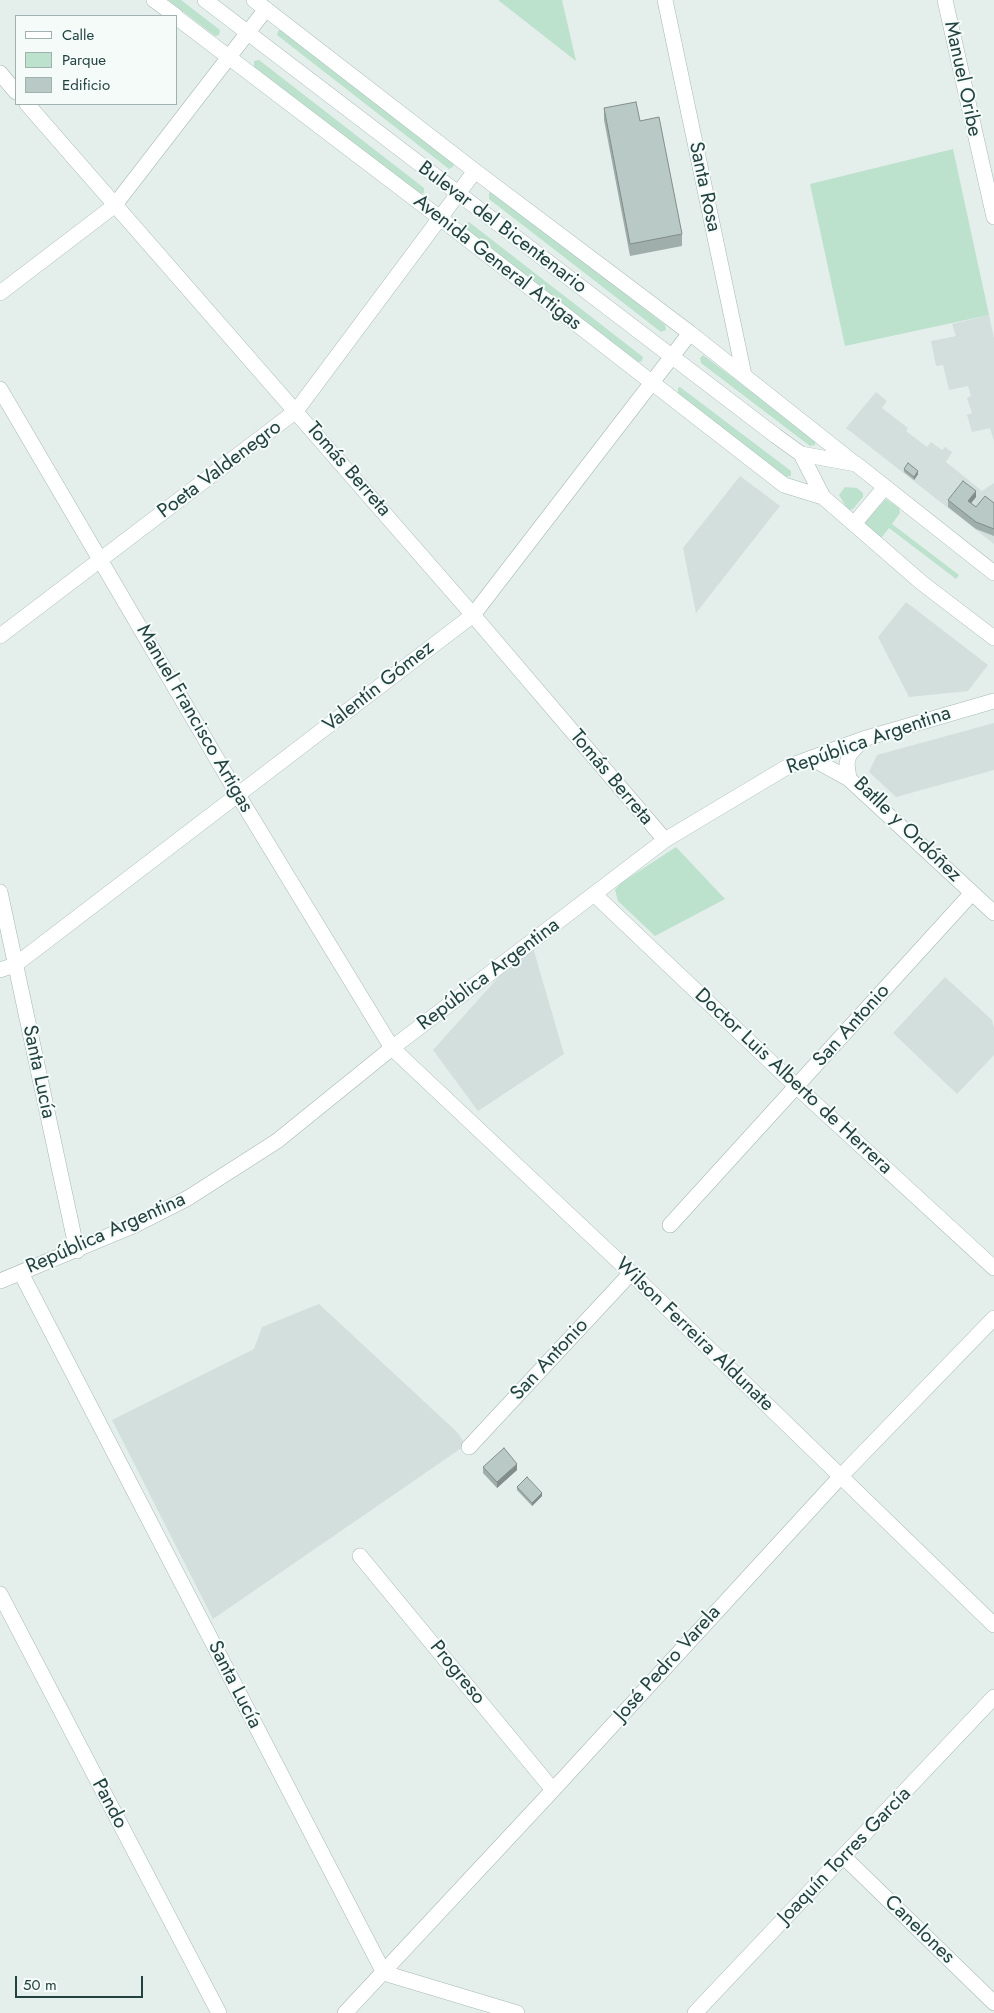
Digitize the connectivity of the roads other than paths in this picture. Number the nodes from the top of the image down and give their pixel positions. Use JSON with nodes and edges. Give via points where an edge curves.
{"nodes":[{"id":1,"x":154,"y":0,"type":"edge"},
{"id":2,"x":205,"y":0,"type":"edge"},
{"id":3,"x":665,"y":0,"type":"edge"},
{"id":4,"x":945,"y":0,"type":"edge"},
{"id":5,"x":260,"y":5,"type":"edge"},
{"id":6,"x":175,"y":15,"type":"edge"},
{"id":7,"x":178,"y":18,"type":"edge"},
{"id":8,"x":247,"y":33,"type":"junction"},
{"id":9,"x":229,"y":57,"type":"junction"},
{"id":10,"x":0,"y":73,"type":"edge"},
{"id":11,"x":15,"y":91,"type":"edge"},
{"id":12,"x":28,"y":105,"type":"edge"},
{"id":13,"x":987,"y":164,"type":"edge"},
{"id":14,"x":474,"y":170,"type":"junction"},
{"id":15,"x":457,"y":194,"type":"junction"},
{"id":16,"x":114,"y":206,"type":"junction"},
{"id":17,"x":994,"y":217,"type":"edge"},
{"id":18,"x":440,"y":218,"type":"junction"},
{"id":19,"x":0,"y":293,"type":"edge"},
{"id":20,"x":690,"y":333,"type":"junction"},
{"id":21,"x":671,"y":356,"type":"junction"},
{"id":22,"x":744,"y":375,"type":"junction"},
{"id":23,"x":651,"y":384,"type":"junction"},
{"id":24,"x":0,"y":389,"type":"edge"},
{"id":25,"x":296,"y":411,"type":"junction"},
{"id":26,"x":801,"y":454,"type":"junction"},
{"id":27,"x":856,"y":464,"type":"junction"},
{"id":28,"x":884,"y":488,"type":"junction"},
{"id":29,"x":823,"y":497,"type":"junction"},
{"id":30,"x":854,"y":524,"type":"junction"},
{"id":31,"x":101,"y":561,"type":"junction"},
{"id":32,"x":994,"y":573,"type":"edge"},
{"id":33,"x":473,"y":614,"type":"junction"},
{"id":34,"x":0,"y":636,"type":"edge"},
{"id":35,"x":994,"y":638,"type":"edge"},
{"id":36,"x":994,"y":700,"type":"edge"},
{"id":37,"x":863,"y":739,"type":"junction"},
{"id":38,"x":811,"y":758,"type":"junction"},
{"id":39,"x":850,"y":779,"type":"junction"},
{"id":40,"x":238,"y":795,"type":"junction"},
{"id":41,"x":665,"y":840,"type":"junction"},
{"id":42,"x":0,"y":892,"type":"edge"},
{"id":43,"x":972,"y":892,"type":"junction"},
{"id":44,"x":594,"y":894,"type":"junction"},
{"id":45,"x":994,"y":913,"type":"edge"},
{"id":46,"x":15,"y":965,"type":"junction"},
{"id":47,"x":0,"y":970,"type":"edge"},
{"id":48,"x":392,"y":1048,"type":"junction"},
{"id":49,"x":797,"y":1088,"type":"junction"},
{"id":50,"x":670,"y":1225,"type":"dead end"},
{"id":51,"x":77,"y":1251,"type":"junction"},
{"id":52,"x":994,"y":1268,"type":"edge"},
{"id":53,"x":21,"y":1273,"type":"junction"},
{"id":54,"x":630,"y":1273,"type":"junction"},
{"id":55,"x":0,"y":1282,"type":"edge"},
{"id":56,"x":994,"y":1318,"type":"edge"},
{"id":57,"x":469,"y":1447,"type":"dead end"},
{"id":58,"x":841,"y":1476,"type":"junction"},
{"id":59,"x":360,"y":1556,"type":"dead end"},
{"id":60,"x":0,"y":1594,"type":"edge"},
{"id":61,"x":994,"y":1625,"type":"edge"},
{"id":62,"x":994,"y":1698,"type":"edge"},
{"id":63,"x":553,"y":1790,"type":"junction"},
{"id":64,"x":844,"y":1857,"type":"junction"},
{"id":65,"x":384,"y":1973,"type":"junction"},
{"id":66,"x":994,"y":2003,"type":"edge"},
{"id":67,"x":219,"y":2013,"type":"edge"},
{"id":68,"x":345,"y":2013,"type":"edge"},
{"id":69,"x":517,"y":2013,"type":"edge"},
{"id":70,"x":694,"y":2013,"type":"edge"}],
"edges":[{"from":1,"to":6,"type":"street","name":"Avenida General Artigas"},
{"from":2,"to":8,"type":"street","name":"Bulevar del Bicentenario"},
{"from":3,"to":22,"type":"street","name":"Santa Rosa"},
{"from":4,"to":13,"type":"street","name":"Manuel Oribe"},
{"from":5,"to":8,"type":"street"},
{"from":5,"to":14,"type":"street"},
{"from":7,"to":9,"type":"street","name":"Avenida General Artigas"},
{"from":8,"to":9,"type":"street"},
{"from":8,"to":15,"type":"street","name":"Bulevar del Bicentenario"},
{"from":9,"to":16,"type":"street"},
{"from":9,"to":18,"type":"street","name":"Avenida General Artigas"},
{"from":10,"to":11,"type":"street"},
{"from":12,"to":16,"type":"street","name":"Tomás Berreta"},
{"from":13,"to":17,"type":"street","name":"Manuel Oribe"},
{"from":14,"to":15,"type":"street","name":"Poeta Valdenegro"},
{"from":14,"to":20,"type":"street"},
{"from":15,"to":18,"type":"street","name":"Poeta Valdenegro"},
{"from":15,"to":21,"type":"street","name":"Bulevar del Bicentenario"},
{"from":16,"to":19,"type":"street"},
{"from":16,"to":25,"type":"street","name":"Tomás Berreta"},
{"from":18,"to":23,"type":"street","name":"Avenida General Artigas"},
{"from":18,"to":25,"type":"street","name":"Poeta Valdenegro"},
{"from":20,"to":21,"type":"street","name":"Valentín Gómez"},
{"from":20,"to":22,"type":"street"},
{"from":21,"to":23,"type":"street","name":"Valentín Gómez"},
{"from":21,"to":26,"type":"street","name":"Bulevar del Bicentenario"},
{"from":22,"to":27,"type":"street"},
{"from":23,"to":29,"type":"street","name":"Avenida General Artigas","via":[[784,485]]},
{"from":23,"to":33,"type":"street","name":"Valentín Gómez"},
{"from":24,"to":31,"type":"street","name":"Manuel Francisco Artigas"},
{"from":25,"to":31,"type":"street","name":"Poeta Valdenegro"},
{"from":25,"to":33,"type":"street","name":"Tomás Berreta"},
{"from":26,"to":27,"type":"street","name":"Bulevar del Bicentenario"},
{"from":26,"to":29,"type":"street","name":"Bulevar del Bicentenario"},
{"from":27,"to":28,"type":"street"},
{"from":28,"to":30,"type":"street"},
{"from":28,"to":32,"type":"street"},
{"from":29,"to":30,"type":"street","name":"Bulevar del Bicentenario"},
{"from":30,"to":35,"type":"street","name":"Bulevar del Bicentenario","via":[[922,583]]},
{"from":31,"to":34,"type":"street","name":"Poeta Valdenegro"},
{"from":31,"to":40,"type":"street","name":"Manuel Francisco Artigas"},
{"from":33,"to":40,"type":"street","name":"Valentín Gómez"},
{"from":33,"to":41,"type":"street","name":"Tomás Berreta"},
{"from":36,"to":37,"type":"street","name":"República Argentina"},
{"from":37,"to":38,"type":"street","name":"República Argentina"},
{"from":37,"to":39,"type":"street","name":"Batlle y Ordóñez","via":[[849,755]]},
{"from":38,"to":39,"type":"street"},
{"from":38,"to":41,"type":"street","name":"República Argentina","via":[[787,767]]},
{"from":39,"to":43,"type":"street","name":"Batlle y Ordóñez"},
{"from":40,"to":46,"type":"street","name":"Valentín Gómez"},
{"from":40,"to":48,"type":"street","name":"Manuel Francisco Artigas"},
{"from":41,"to":44,"type":"street","name":"República Argentina"},
{"from":42,"to":46,"type":"street","name":"Santa Lucía"},
{"from":43,"to":45,"type":"street","name":"Batlle y Ordóñez"},
{"from":43,"to":49,"type":"street","name":"San Antonio"},
{"from":44,"to":48,"type":"street","name":"República Argentina"},
{"from":44,"to":49,"type":"street","name":"Doctor Luis Alberto de Herrera"},
{"from":46,"to":47,"type":"street","name":"Valentín Gómez"},
{"from":46,"to":51,"type":"street","name":"Santa Lucía"},
{"from":48,"to":51,"type":"street","name":"República Argentina","via":[[269,1146],[188,1198]]},
{"from":48,"to":54,"type":"street","name":"Wilson Ferreira Aldunate"},
{"from":49,"to":50,"type":"street","name":"San Antonio"},
{"from":49,"to":52,"type":"street","name":"Doctor Luis Alberto de Herrera"},
{"from":51,"to":53,"type":"street","name":"República Argentina"},
{"from":53,"to":55,"type":"street","name":"República Argentina"},
{"from":53,"to":65,"type":"street","name":"Santa Lucía"},
{"from":54,"to":57,"type":"street","name":"San Antonio"},
{"from":54,"to":58,"type":"street","name":"Wilson Ferreira Aldunate"},
{"from":56,"to":58,"type":"street","name":"José Pedro Varela"},
{"from":58,"to":61,"type":"street","name":"Wilson Ferreira Aldunate"},
{"from":58,"to":63,"type":"street","name":"José Pedro Varela"},
{"from":59,"to":63,"type":"street","name":"Progreso"},
{"from":60,"to":67,"type":"street","name":"Pando"},
{"from":62,"to":64,"type":"street","name":"Joaquín Torres García"},
{"from":63,"to":65,"type":"street","name":"José Pedro Varela"},
{"from":64,"to":66,"type":"street","name":"Canelones"},
{"from":64,"to":70,"type":"street","name":"Joaquín Torres García"},
{"from":65,"to":68,"type":"street","name":"José Pedro Varela"},
{"from":65,"to":69,"type":"street"}]}
